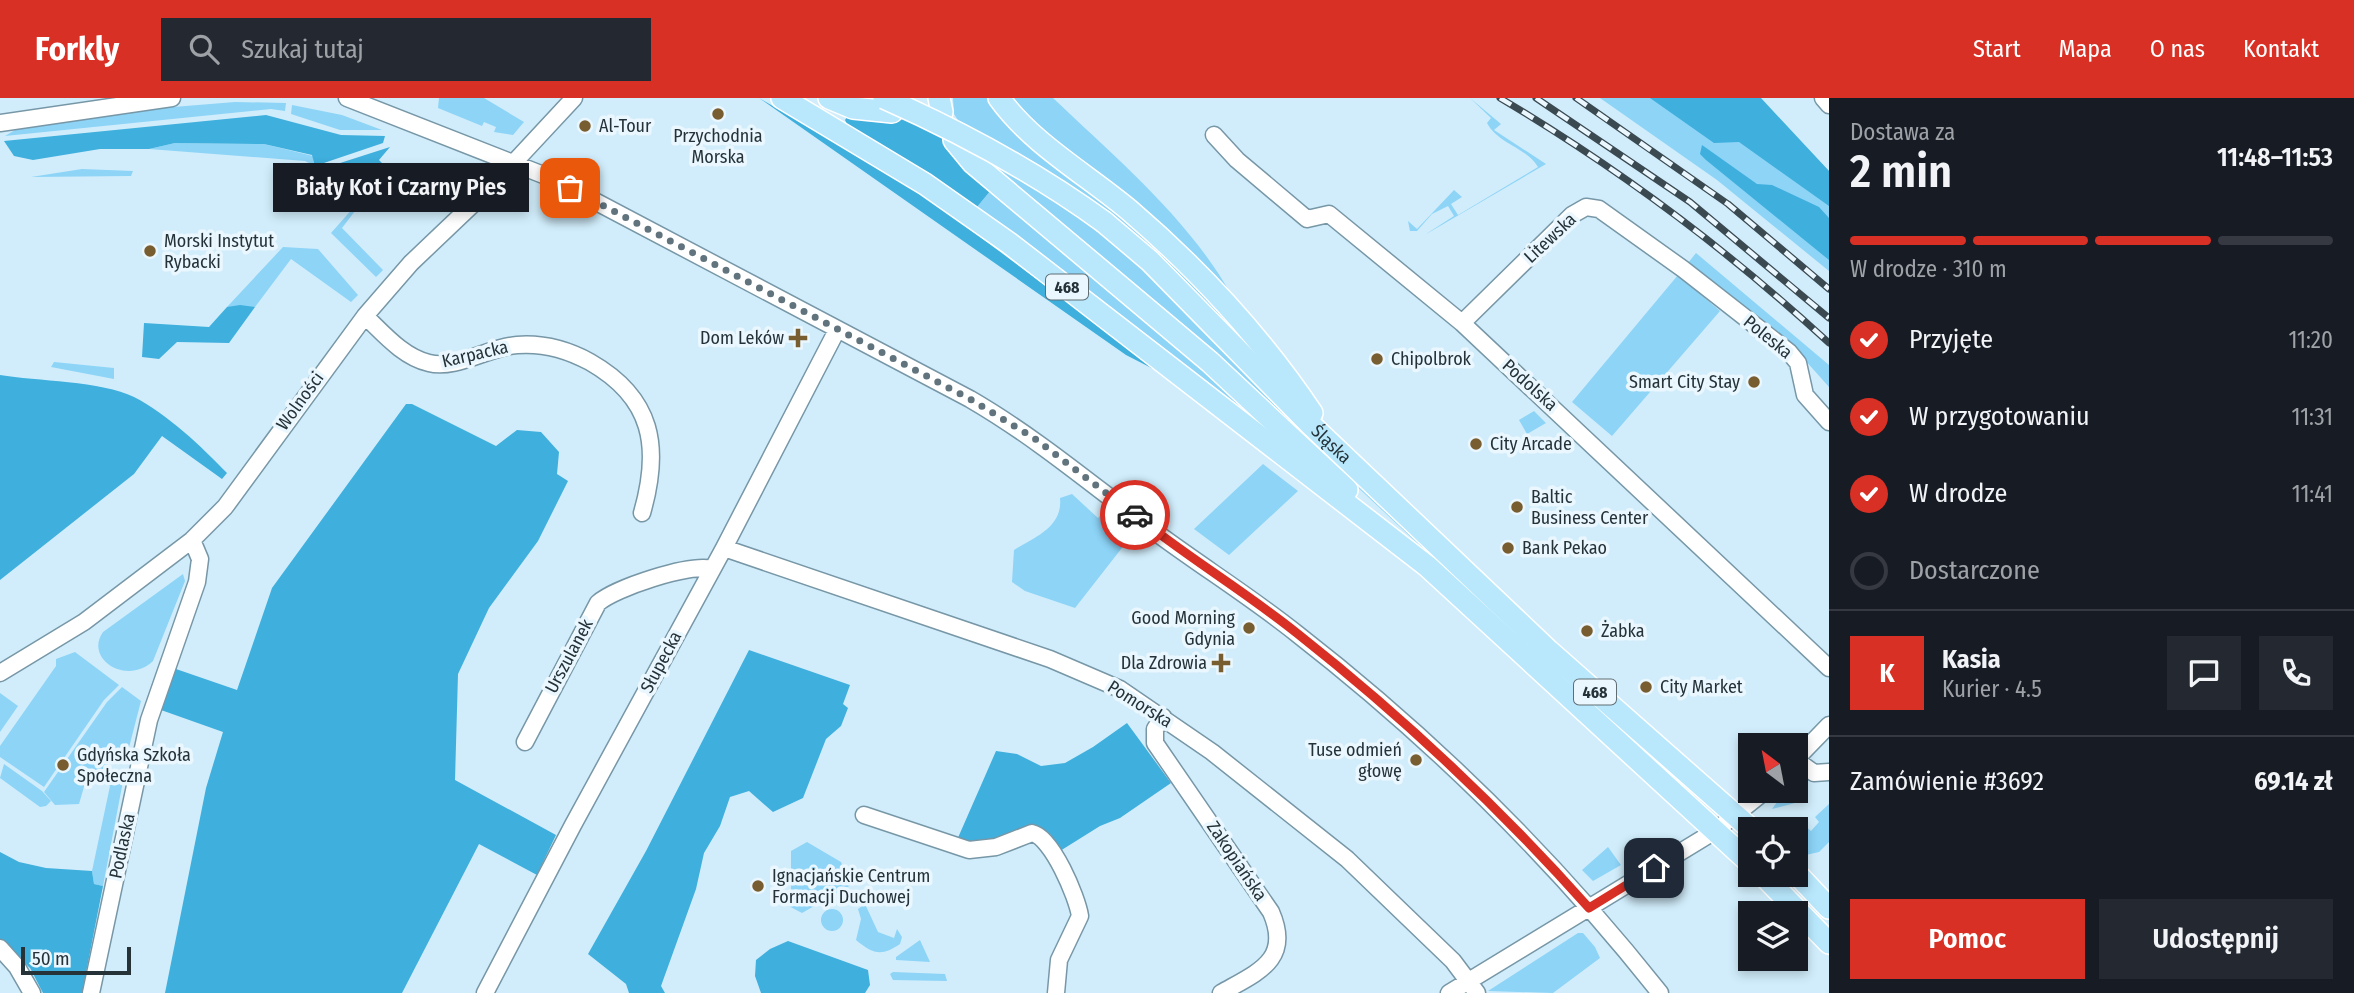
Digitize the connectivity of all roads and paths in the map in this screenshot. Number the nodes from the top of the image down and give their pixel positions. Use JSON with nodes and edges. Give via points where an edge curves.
{"nodes":[{"id":1,"x":172,"y":98,"type":"edge"},
{"id":2,"x":347,"y":98,"type":"edge"},
{"id":3,"x":574,"y":98,"type":"edge"},
{"id":4,"x":782,"y":98,"type":"edge"},
{"id":5,"x":829,"y":98,"type":"edge"},
{"id":6,"x":999,"y":98,"type":"edge"},
{"id":7,"x":1823,"y":98,"type":"edge"},
{"id":8,"x":888,"y":105,"type":"edge"},
{"id":9,"x":1829,"y":105,"type":"edge"},
{"id":10,"x":0,"y":123,"type":"edge"},
{"id":11,"x":1214,"y":135,"type":"dead end"},
{"id":12,"x":954,"y":139,"type":"dead end"},
{"id":13,"x":511,"y":162,"type":"junction"},
{"id":14,"x":1683,"y":269,"type":"joint"},
{"id":15,"x":365,"y":316,"type":"junction"},
{"id":16,"x":1462,"y":323,"type":"junction"},
{"id":17,"x":836,"y":330,"type":"junction"},
{"id":18,"x":1829,"y":422,"type":"edge"},
{"id":19,"x":1335,"y":447,"type":"junction"},
{"id":20,"x":642,"y":513,"type":"dead end"},
{"id":21,"x":192,"y":540,"type":"junction"},
{"id":22,"x":724,"y":548,"type":"junction"},
{"id":23,"x":1427,"y":566,"type":"junction"},
{"id":24,"x":712,"y":569,"type":"junction"},
{"id":25,"x":1829,"y":668,"type":"edge"},
{"id":26,"x":0,"y":673,"type":"edge"},
{"id":27,"x":1163,"y":718,"type":"junction"},
{"id":28,"x":1829,"y":725,"type":"edge"},
{"id":29,"x":524,"y":742,"type":"dead end"},
{"id":30,"x":1808,"y":747,"type":"edge"},
{"id":31,"x":1808,"y":768,"type":"edge"},
{"id":32,"x":1829,"y":772,"type":"edge"},
{"id":33,"x":864,"y":815,"type":"dead end"},
{"id":34,"x":1738,"y":818,"type":"edge"},
{"id":35,"x":1738,"y":825,"type":"edge"},
{"id":36,"x":1715,"y":831,"type":"junction"},
{"id":37,"x":1738,"y":852,"type":"edge"},
{"id":38,"x":1808,"y":886,"type":"edge"},
{"id":39,"x":1775,"y":887,"type":"edge"},
{"id":40,"x":1589,"y":908,"type":"junction"},
{"id":41,"x":1829,"y":908,"type":"edge"},
{"id":42,"x":1829,"y":943,"type":"edge"},
{"id":43,"x":0,"y":948,"type":"edge"},
{"id":44,"x":1473,"y":987,"type":"edge"},
{"id":45,"x":32,"y":993,"type":"edge"},
{"id":46,"x":91,"y":993,"type":"edge"},
{"id":47,"x":485,"y":993,"type":"edge"},
{"id":48,"x":1056,"y":993,"type":"edge"},
{"id":49,"x":1221,"y":993,"type":"edge"},
{"id":50,"x":1449,"y":993,"type":"edge"},
{"id":51,"x":1660,"y":993,"type":"edge"}],
"edges":[{"from":1,"to":10,"type":"street"},
{"from":2,"to":13,"type":"street"},
{"from":3,"to":13,"type":"street","name":"Wolności"},
{"from":4,"to":23,"type":"main road","name":"Śląska","number":"468","via":[[875,153],[1009,243]]},
{"from":5,"to":8,"type":"main road","via":[[853,108]]},
{"from":6,"to":19,"type":"main road","via":[[1033,135],[1128,209],[1223,299],[1288,377]]},
{"from":7,"to":9,"type":"street"},
{"from":8,"to":19,"type":"main road","name":"Śląska","number":"468","bridge":true,"via":[[1024,166],[1104,222],[1150,261]]},
{"from":11,"to":16,"type":"street","name":"Podolska","via":[[1307,219],[1329,214]]},
{"from":12,"to":23,"type":"main road","via":[[973,163],[1236,386]]},
{"from":13,"to":15,"type":"street","name":"Wolności"},
{"from":13,"to":17,"type":"street","via":[[560,183]]},
{"from":14,"to":16,"type":"street","name":"Litewska","via":[[1622,223],[1586,207],[1572,215]]},
{"from":14,"to":18,"type":"street","name":"Poleska","via":[[1789,352],[1798,363],[1805,395]]},
{"from":15,"to":20,"type":"street","name":"Karpacka","via":[[410,356],[430,364],[506,346],[534,345],[573,354],[612,376],[640,408],[651,440],[652,462]]},
{"from":15,"to":21,"type":"street","name":"Wolności","via":[[225,507]]},
{"from":16,"to":25,"type":"street","name":"Podolska"},
{"from":17,"to":22,"type":"street","name":"Słupecka"},
{"from":17,"to":40,"type":"street","via":[[1026,432],[1296,632],[1432,748]]},
{"from":19,"to":34,"type":"main road","name":"Śląska","number":"468","via":[[1567,667]]},
{"from":21,"to":26,"type":"street","name":"Wolności","via":[[84,622]]},
{"from":21,"to":46,"type":"street","name":"Podlaska","via":[[200,559],[197,582],[149,720]]},
{"from":22,"to":24,"type":"street","name":"Słupecka"},
{"from":22,"to":27,"type":"street","name":"Pomorska","via":[[1093,675]]},
{"from":23,"to":36,"type":"main road","name":"Śląska","number":"468"},
{"from":24,"to":29,"type":"street","name":"Urszulanek","via":[[690,569],[612,594],[598,603]]},
{"from":24,"to":47,"type":"street","name":"Słupecka"},
{"from":27,"to":44,"type":"street","name":"Pomorska","via":[[1347,859]]},
{"from":27,"to":49,"type":"street","name":"Zakopiańska","via":[[1155,729],[1155,743],[1271,912],[1280,936],[1269,963]]},
{"from":28,"to":30,"type":"street"},
{"from":31,"to":32,"type":"street","via":[[1814,773]]},
{"from":33,"to":48,"type":"street","via":[[969,850],[996,847],[1032,833],[1043,839],[1071,888],[1080,916],[1059,960]]},
{"from":35,"to":36,"type":"street"},
{"from":36,"to":37,"type":"main road","name":"Śląska","number":"468"},
{"from":36,"to":40,"type":"street"},
{"from":38,"to":41,"type":"main road"},
{"from":39,"to":42,"type":"main road"},
{"from":40,"to":44,"type":"street"},
{"from":40,"to":51,"type":"street"},
{"from":43,"to":45,"type":"street"},
{"from":44,"to":50,"type":"street"}]}
